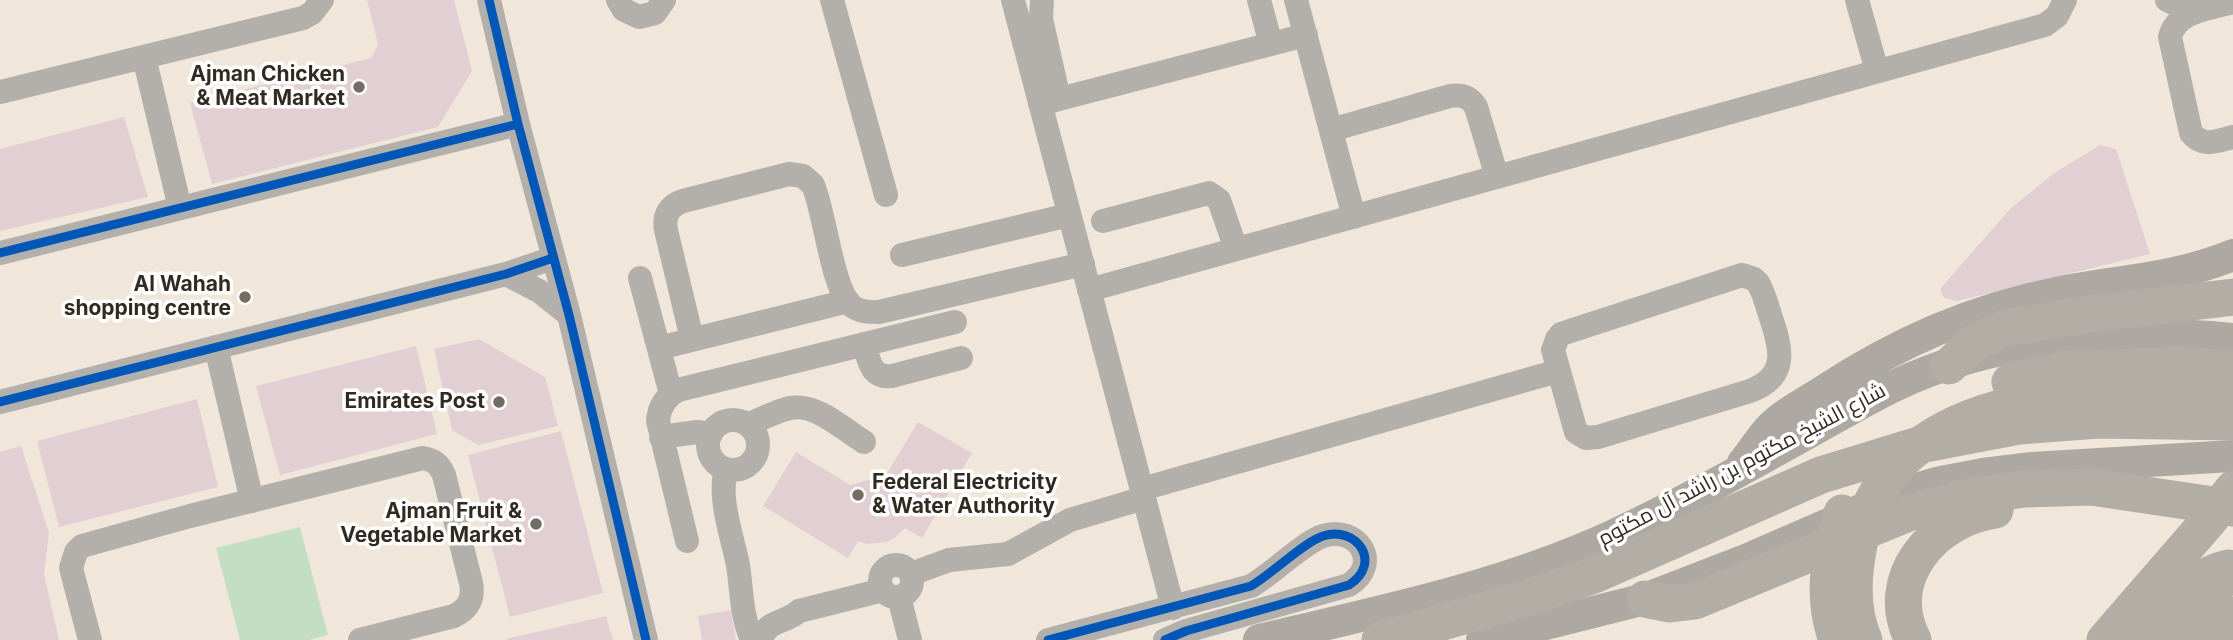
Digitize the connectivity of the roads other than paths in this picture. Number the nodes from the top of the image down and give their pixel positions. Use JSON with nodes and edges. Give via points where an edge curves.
{"nodes":[{"id":1,"x":322,"y":0,"type":"edge"},
{"id":2,"x":489,"y":0,"type":"edge"},
{"id":3,"x":618,"y":0,"type":"edge"},
{"id":4,"x":664,"y":0,"type":"edge"},
{"id":5,"x":832,"y":0,"type":"edge"},
{"id":6,"x":1013,"y":0,"type":"edge"},
{"id":7,"x":1042,"y":0,"type":"edge"},
{"id":8,"x":1259,"y":0,"type":"edge"},
{"id":9,"x":1296,"y":0,"type":"edge"},
{"id":10,"x":1857,"y":0,"type":"edge"},
{"id":11,"x":2064,"y":0,"type":"edge"},
{"id":12,"x":2167,"y":0,"type":"edge"},
{"id":13,"x":2233,"y":2,"type":"edge"},
{"id":14,"x":2194,"y":13,"type":"junction"},
{"id":15,"x":1306,"y":35,"type":"junction"},
{"id":16,"x":1271,"y":44,"type":"junction"},
{"id":17,"x":144,"y":57,"type":"junction"},
{"id":18,"x":1877,"y":71,"type":"junction"},
{"id":19,"x":0,"y":92,"type":"edge"},
{"id":20,"x":1050,"y":101,"type":"junction"},
{"id":21,"x":518,"y":124,"type":"junction"},
{"id":22,"x":1331,"y":130,"type":"junction"},
{"id":23,"x":2233,"y":137,"type":"edge"},
{"id":24,"x":1497,"y":177,"type":"junction"},
{"id":25,"x":886,"y":195,"type":"dead end"},
{"id":26,"x":180,"y":208,"type":"junction"},
{"id":27,"x":1069,"y":215,"type":"junction"},
{"id":28,"x":1354,"y":216,"type":"junction"},
{"id":29,"x":1103,"y":221,"type":"dead end"},
{"id":30,"x":1236,"y":250,"type":"junction"},
{"id":31,"x":0,"y":253,"type":"edge"},
{"id":32,"x":902,"y":255,"type":"dead end"},
{"id":33,"x":2233,"y":256,"type":"edge"},
{"id":34,"x":553,"y":258,"type":"junction"},
{"id":35,"x":1083,"y":264,"type":"junction"},
{"id":36,"x":506,"y":274,"type":"junction"},
{"id":37,"x":640,"y":278,"type":"dead end"},
{"id":38,"x":1089,"y":290,"type":"junction"},
{"id":39,"x":2233,"y":297,"type":"edge"},
{"id":40,"x":848,"y":301,"type":"junction"},
{"id":41,"x":569,"y":315,"type":"junction"},
{"id":42,"x":955,"y":322,"type":"dead end"},
{"id":43,"x":692,"y":339,"type":"junction"},
{"id":44,"x":2233,"y":339,"type":"edge"},
{"id":45,"x":864,"y":344,"type":"junction"},
{"id":46,"x":216,"y":347,"type":"junction"},
{"id":47,"x":659,"y":348,"type":"junction"},
{"id":48,"x":961,"y":358,"type":"dead end"},
{"id":49,"x":1949,"y":366,"type":"junction"},
{"id":50,"x":2233,"y":369,"type":"edge"},
{"id":51,"x":1558,"y":371,"type":"junction"},
{"id":52,"x":671,"y":394,"type":"junction"},
{"id":53,"x":2233,"y":396,"type":"edge"},
{"id":54,"x":0,"y":402,"type":"edge"},
{"id":55,"x":2233,"y":422,"type":"edge"},
{"id":56,"x":748,"y":425,"type":"junction"},
{"id":57,"x":711,"y":433,"type":"junction"},
{"id":58,"x":662,"y":437,"type":"junction"},
{"id":59,"x":864,"y":442,"type":"dead end"},
{"id":60,"x":2233,"y":456,"type":"edge"},
{"id":61,"x":726,"y":468,"type":"junction"},
{"id":62,"x":1734,"y":474,"type":"junction"},
{"id":63,"x":2091,"y":487,"type":"junction"},
{"id":64,"x":2233,"y":489,"type":"edge"},
{"id":65,"x":1143,"y":494,"type":"junction"},
{"id":66,"x":252,"y":501,"type":"junction"},
{"id":67,"x":2233,"y":508,"type":"edge"},
{"id":68,"x":687,"y":541,"type":"dead end"},
{"id":69,"x":2231,"y":565,"type":"edge"},
{"id":70,"x":740,"y":593,"type":"junction"},
{"id":71,"x":891,"y":594,"type":"junction"},
{"id":72,"x":1646,"y":598,"type":"junction"},
{"id":73,"x":1173,"y":608,"type":"junction"},
{"id":74,"x":799,"y":611,"type":"junction"},
{"id":75,"x":2233,"y":615,"type":"edge"},
{"id":76,"x":90,"y":640,"type":"edge"},
{"id":77,"x":360,"y":640,"type":"edge"},
{"id":78,"x":646,"y":640,"type":"edge"},
{"id":79,"x":752,"y":640,"type":"edge"},
{"id":80,"x":761,"y":640,"type":"edge"},
{"id":81,"x":910,"y":640,"type":"edge"},
{"id":82,"x":1048,"y":640,"type":"edge"},
{"id":83,"x":1165,"y":640,"type":"edge"},
{"id":84,"x":1259,"y":640,"type":"edge"},
{"id":85,"x":1380,"y":640,"type":"edge"},
{"id":86,"x":1482,"y":640,"type":"edge"},
{"id":87,"x":1837,"y":640,"type":"edge"},
{"id":88,"x":1864,"y":640,"type":"edge"},
{"id":89,"x":1913,"y":640,"type":"edge"},
{"id":90,"x":2105,"y":640,"type":"edge"},
{"id":91,"x":2146,"y":640,"type":"edge"},
{"id":92,"x":2183,"y":640,"type":"edge"},
{"id":93,"x":2217,"y":640,"type":"edge"}],
"edges":[{"from":1,"to":17,"type":"street","via":[[303,18]]},
{"from":2,"to":21,"type":"street"},
{"from":3,"to":4,"type":"street","via":[[624,10],[639,17],[655,13]]},
{"from":5,"to":25,"type":"street"},
{"from":6,"to":20,"type":"street"},
{"from":7,"to":20,"type":"street"},
{"from":8,"to":16,"type":"street"},
{"from":9,"to":15,"type":"street"},
{"from":10,"to":18,"type":"street"},
{"from":11,"to":18,"type":"street","via":[[2057,16],[2045,25]]},
{"from":12,"to":14,"type":"street"},
{"from":13,"to":14,"type":"street"},
{"from":14,"to":23,"type":"street","via":[[2178,20],[2170,37],[2191,133],[2208,143]]},
{"from":15,"to":16,"type":"street"},
{"from":15,"to":22,"type":"street"},
{"from":16,"to":20,"type":"street"},
{"from":17,"to":19,"type":"street"},
{"from":17,"to":26,"type":"street"},
{"from":18,"to":24,"type":"street"},
{"from":20,"to":27,"type":"street"},
{"from":21,"to":26,"type":"street"},
{"from":21,"to":34,"type":"street"},
{"from":22,"to":24,"type":"street","via":[[1462,96],[1476,107]]},
{"from":22,"to":28,"type":"street"},
{"from":24,"to":28,"type":"street"},
{"from":26,"to":31,"type":"street"},
{"from":27,"to":32,"type":"street"},
{"from":27,"to":35,"type":"street"},
{"from":28,"to":30,"type":"street"},
{"from":29,"to":30,"type":"street","via":[[1209,193],[1219,200]]},
{"from":30,"to":38,"type":"street"},
{"from":33,"to":62,"type":"main road","via":[[2165,277],[2026,300],[1957,321],[1890,349],[1770,428]]},
{"from":34,"to":36,"type":"street"},
{"from":34,"to":41,"type":"street"},
{"from":35,"to":38,"type":"street"},
{"from":35,"to":40,"type":"street","via":[[878,312],[865,312]]},
{"from":36,"to":41,"type":"street","via":[[539,291]]},
{"from":36,"to":46,"type":"street"},
{"from":37,"to":47,"type":"street"},
{"from":38,"to":65,"type":"street"},
{"from":39,"to":49,"type":"highway","via":[[2005,328],[1974,342]]},
{"from":40,"to":43,"type":"street"},
{"from":40,"to":43,"type":"street","via":[[813,185],[803,176],[789,174],[684,201],[668,211],[666,230]]},
{"from":41,"to":78,"type":"street"},
{"from":42,"to":45,"type":"street"},
{"from":43,"to":47,"type":"street"},
{"from":44,"to":49,"type":"main road","name":"شارع الشيخ مكتوم بن راشد آل مكتوم","via":[[2091,337],[2012,348]]},
{"from":45,"to":48,"type":"street","via":[[872,370],[881,376]]},
{"from":45,"to":52,"type":"street"},
{"from":46,"to":54,"type":"street"},
{"from":46,"to":66,"type":"street"},
{"from":47,"to":52,"type":"street"},
{"from":49,"to":62,"type":"main road","name":"شارع الشيخ مكتوم بن راشد آل مكتوم","via":[[1893,387]]},
{"from":50,"to":87,"type":"highway","bridge":true,"via":[[2182,365],[2062,370],[1963,397],[1891,437],[1863,470],[1835,536],[1827,577]]},
{"from":51,"to":51,"type":"street","via":[[1576,432],[1592,439],[1766,383],[1777,369],[1780,343],[1761,289],[1754,279],[1742,275],[1567,331],[1554,344]]},
{"from":51,"to":65,"type":"street"},
{"from":52,"to":58,"type":"street","via":[[659,414]]},
{"from":53,"to":88,"type":"highway","bridge":true,"via":[[2124,391],[2048,398],[1970,418],[1935,435],[1904,460],[1865,517],[1854,593]]},
{"from":55,"to":85,"type":"highway","via":[[2098,420],[2019,426],[1919,445],[1821,475],[1594,575]]},
{"from":56,"to":57,"type":"street","via":[[732,420]]},
{"from":56,"to":59,"type":"street","via":[[800,407],[817,412]]},
{"from":56,"to":61,"type":"street","via":[[758,439],[755,456],[743,468]]},
{"from":57,"to":58,"type":"street"},
{"from":57,"to":61,"type":"street","via":[[712,458]]},
{"from":58,"to":68,"type":"street"},
{"from":60,"to":72,"type":"main road","via":[[2032,468],[1936,483],[1891,497]]},
{"from":61,"to":70,"type":"street","via":[[723,488]]},
{"from":62,"to":84,"type":"main road","name":"شارع الشيخ مكتوم بن راشد آل مكتوم","via":[[1612,536],[1544,564],[1396,608]]},
{"from":63,"to":67,"type":"highway"},
{"from":63,"to":72,"type":"highway","via":[[1996,492],[1939,503],[1695,601],[1670,604]]},
{"from":63,"to":89,"type":"highway","via":[[2048,502],[1990,511],[1955,524],[1931,540],[1914,562],[1903,589],[1905,620]]},
{"from":64,"to":90,"type":"highway","bridge":true},
{"from":65,"to":71,"type":"street","via":[[1070,520],[1008,554],[949,560],[911,574],[901,565],[888,567],[880,577]]},
{"from":65,"to":73,"type":"street"},
{"from":66,"to":76,"type":"street","via":[[82,546],[71,568]]},
{"from":66,"to":77,"type":"street","via":[[423,458],[441,468],[471,583],[471,599],[454,616]]},
{"from":69,"to":91,"type":"highway","via":[[2196,583]]},
{"from":69,"to":92,"type":"highway"},
{"from":70,"to":74,"type":"street","via":[[750,596],[764,611]]},
{"from":70,"to":79,"type":"street"},
{"from":71,"to":74,"type":"street"},
{"from":71,"to":81,"type":"street"},
{"from":72,"to":86,"type":"main road"},
{"from":73,"to":82,"type":"street"},
{"from":73,"to":83,"type":"street","via":[[1251,586],[1325,535],[1356,541],[1365,556],[1362,573],[1349,585]]},
{"from":74,"to":80,"type":"street","via":[[767,627]]},
{"from":75,"to":93,"type":"highway"}]}
